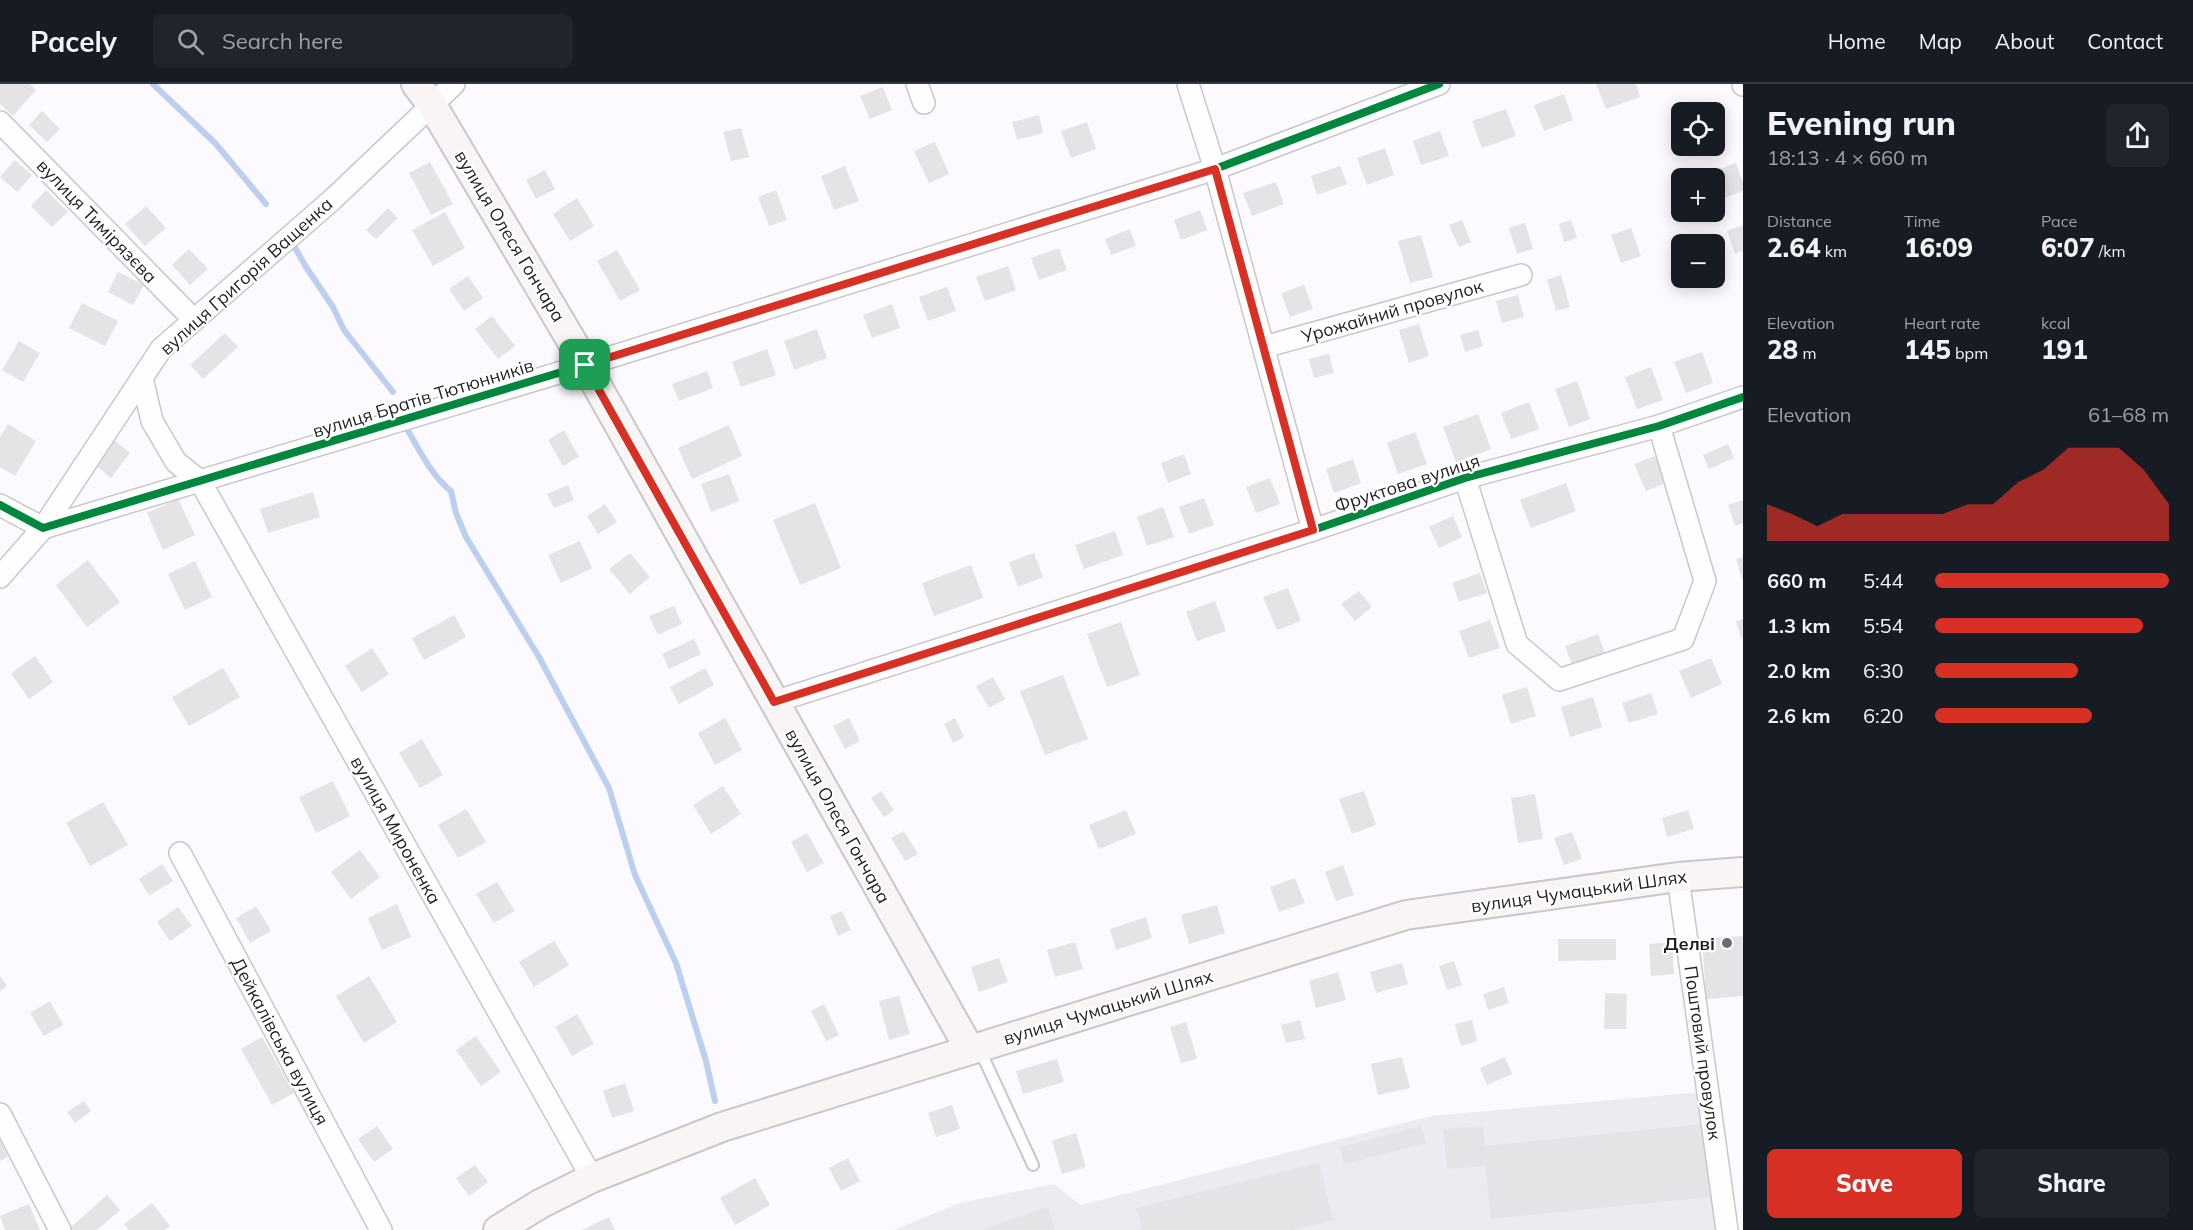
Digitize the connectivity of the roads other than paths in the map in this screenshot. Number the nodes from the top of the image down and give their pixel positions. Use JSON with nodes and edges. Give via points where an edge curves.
{"nodes":[{"id":1,"x":454,"y":84,"type":"edge"},
{"id":2,"x":1188,"y":84,"type":"edge"},
{"id":3,"x":1439,"y":84,"type":"edge"},
{"id":4,"x":424,"y":94,"type":"edge"},
{"id":5,"x":0,"y":122,"type":"edge"},
{"id":6,"x":1215,"y":169,"type":"junction"},
{"id":7,"x":1521,"y":275,"type":"dead end"},
{"id":8,"x":194,"y":320,"type":"junction"},
{"id":9,"x":1264,"y":347,"type":"junction"},
{"id":10,"x":585,"y":365,"type":"junction"},
{"id":11,"x":142,"y":378,"type":"junction"},
{"id":12,"x":1743,"y":397,"type":"edge"},
{"id":13,"x":1659,"y":426,"type":"junction"},
{"id":14,"x":1465,"y":478,"type":"junction"},
{"id":15,"x":200,"y":481,"type":"junction"},
{"id":16,"x":0,"y":505,"type":"edge"},
{"id":17,"x":43,"y":528,"type":"junction"},
{"id":18,"x":1313,"y":530,"type":"junction"},
{"id":19,"x":0,"y":577,"type":"edge"},
{"id":20,"x":774,"y":702,"type":"junction"},
{"id":21,"x":180,"y":853,"type":"dead end"},
{"id":22,"x":1743,"y":872,"type":"edge"},
{"id":23,"x":1678,"y":877,"type":"junction"},
{"id":24,"x":974,"y":1049,"type":"junction"},
{"id":25,"x":0,"y":1114,"type":"edge"},
{"id":26,"x":1033,"y":1165,"type":"dead end"},
{"id":27,"x":592,"y":1178,"type":"junction"},
{"id":28,"x":60,"y":1230,"type":"edge"},
{"id":29,"x":381,"y":1230,"type":"edge"},
{"id":30,"x":498,"y":1230,"type":"edge"},
{"id":31,"x":1727,"y":1230,"type":"edge"}],
"edges":[{"from":1,"to":4,"type":"street","name":"вулиця Григорія Ващенка"},
{"from":2,"to":6,"type":"street"},
{"from":3,"to":6,"type":"street","name":"вулиця Братів Тютюнників"},
{"from":4,"to":8,"type":"street","name":"вулиця Григорія Ващенка","via":[[333,199]]},
{"from":4,"to":10,"type":"main road","name":"вулиця Олеся Гончара"},
{"from":5,"to":8,"type":"street","name":"вулиця Тимірязєва"},
{"from":6,"to":9,"type":"street"},
{"from":6,"to":10,"type":"street","name":"вулиця Братів Тютюнників"},
{"from":7,"to":9,"type":"street","name":"Урожайний провулок"},
{"from":8,"to":11,"type":"street","name":"вулиця Григорія Ващенка","via":[[161,349]]},
{"from":9,"to":18,"type":"street"},
{"from":10,"to":15,"type":"street","name":"вулиця Братів Тютюнників"},
{"from":10,"to":20,"type":"main road","name":"вулиця Олеся Гончара"},
{"from":11,"to":15,"type":"street","via":[[152,421],[176,462]]},
{"from":11,"to":17,"type":"street","name":"вулиця Григорія Ващенка"},
{"from":12,"to":13,"type":"street","name":"Фруктова вулиця"},
{"from":13,"to":14,"type":"street","name":"Фруктова вулиця"},
{"from":13,"to":14,"type":"street","via":[[1705,581],[1683,639],[1558,680],[1517,644]]},
{"from":14,"to":18,"type":"street","name":"Фруктова вулиця"},
{"from":15,"to":17,"type":"street","name":"вулиця Братів Тютюнників"},
{"from":15,"to":27,"type":"street","name":"вулиця Мироненка"},
{"from":16,"to":17,"type":"street"},
{"from":17,"to":19,"type":"street","name":"вулиця Григорія Ващенка"},
{"from":18,"to":20,"type":"street","name":"Фруктова вулиця"},
{"from":20,"to":24,"type":"main road","name":"вулиця Олеся Гончара"},
{"from":21,"to":29,"type":"street","name":"Дейкалівська вулиця"},
{"from":22,"to":23,"type":"main road","name":"вулиця Чумацький Шлях"},
{"from":23,"to":24,"type":"main road","name":"вулиця Чумацький Шлях","via":[[1406,915]]},
{"from":23,"to":31,"type":"street","name":"Поштовий провулок"},
{"from":24,"to":26,"type":"lane"},
{"from":24,"to":27,"type":"main road","name":"вулиця Чумацький Шлях","via":[[722,1127]]},
{"from":25,"to":28,"type":"street"},
{"from":27,"to":30,"type":"main road","name":"вулиця Чумацький Шлях"}]}
